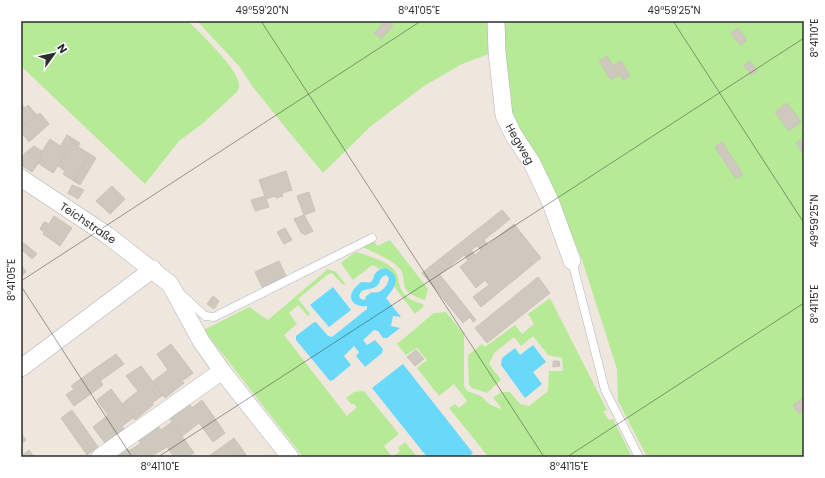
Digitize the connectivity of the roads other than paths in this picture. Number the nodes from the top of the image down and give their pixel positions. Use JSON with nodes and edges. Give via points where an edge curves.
{"nodes":[{"id":1,"x":496,"y":21,"type":"edge"},
{"id":2,"x":21,"y":178,"type":"edge"},
{"id":3,"x":372,"y":238,"type":"dead end"},
{"id":4,"x":572,"y":260,"type":"joint"},
{"id":5,"x":152,"y":270,"type":"junction"},
{"id":6,"x":170,"y":284,"type":"junction"},
{"id":7,"x":24,"y":363,"type":"edge"},
{"id":8,"x":222,"y":371,"type":"junction"},
{"id":9,"x":100,"y":457,"type":"edge"},
{"id":10,"x":290,"y":457,"type":"edge"},
{"id":11,"x":639,"y":457,"type":"edge"}],
"edges":[{"from":1,"to":4,"type":"street","name":"Hegweg","via":[[504,115],[532,163],[551,203]]},
{"from":2,"to":5,"type":"street","name":"Teichstraße","via":[[106,235]]},
{"from":3,"to":6,"type":"lane","via":[[214,317],[205,316]]},
{"from":4,"to":11,"type":"lane","via":[[605,390]]},
{"from":5,"to":6,"type":"street","name":"Teichstraße"},
{"from":5,"to":7,"type":"street"},
{"from":6,"to":8,"type":"street","name":"Teichstraße","via":[[201,341]]},
{"from":8,"to":9,"type":"street"},
{"from":8,"to":10,"type":"street","name":"Teichstraße"}]}
